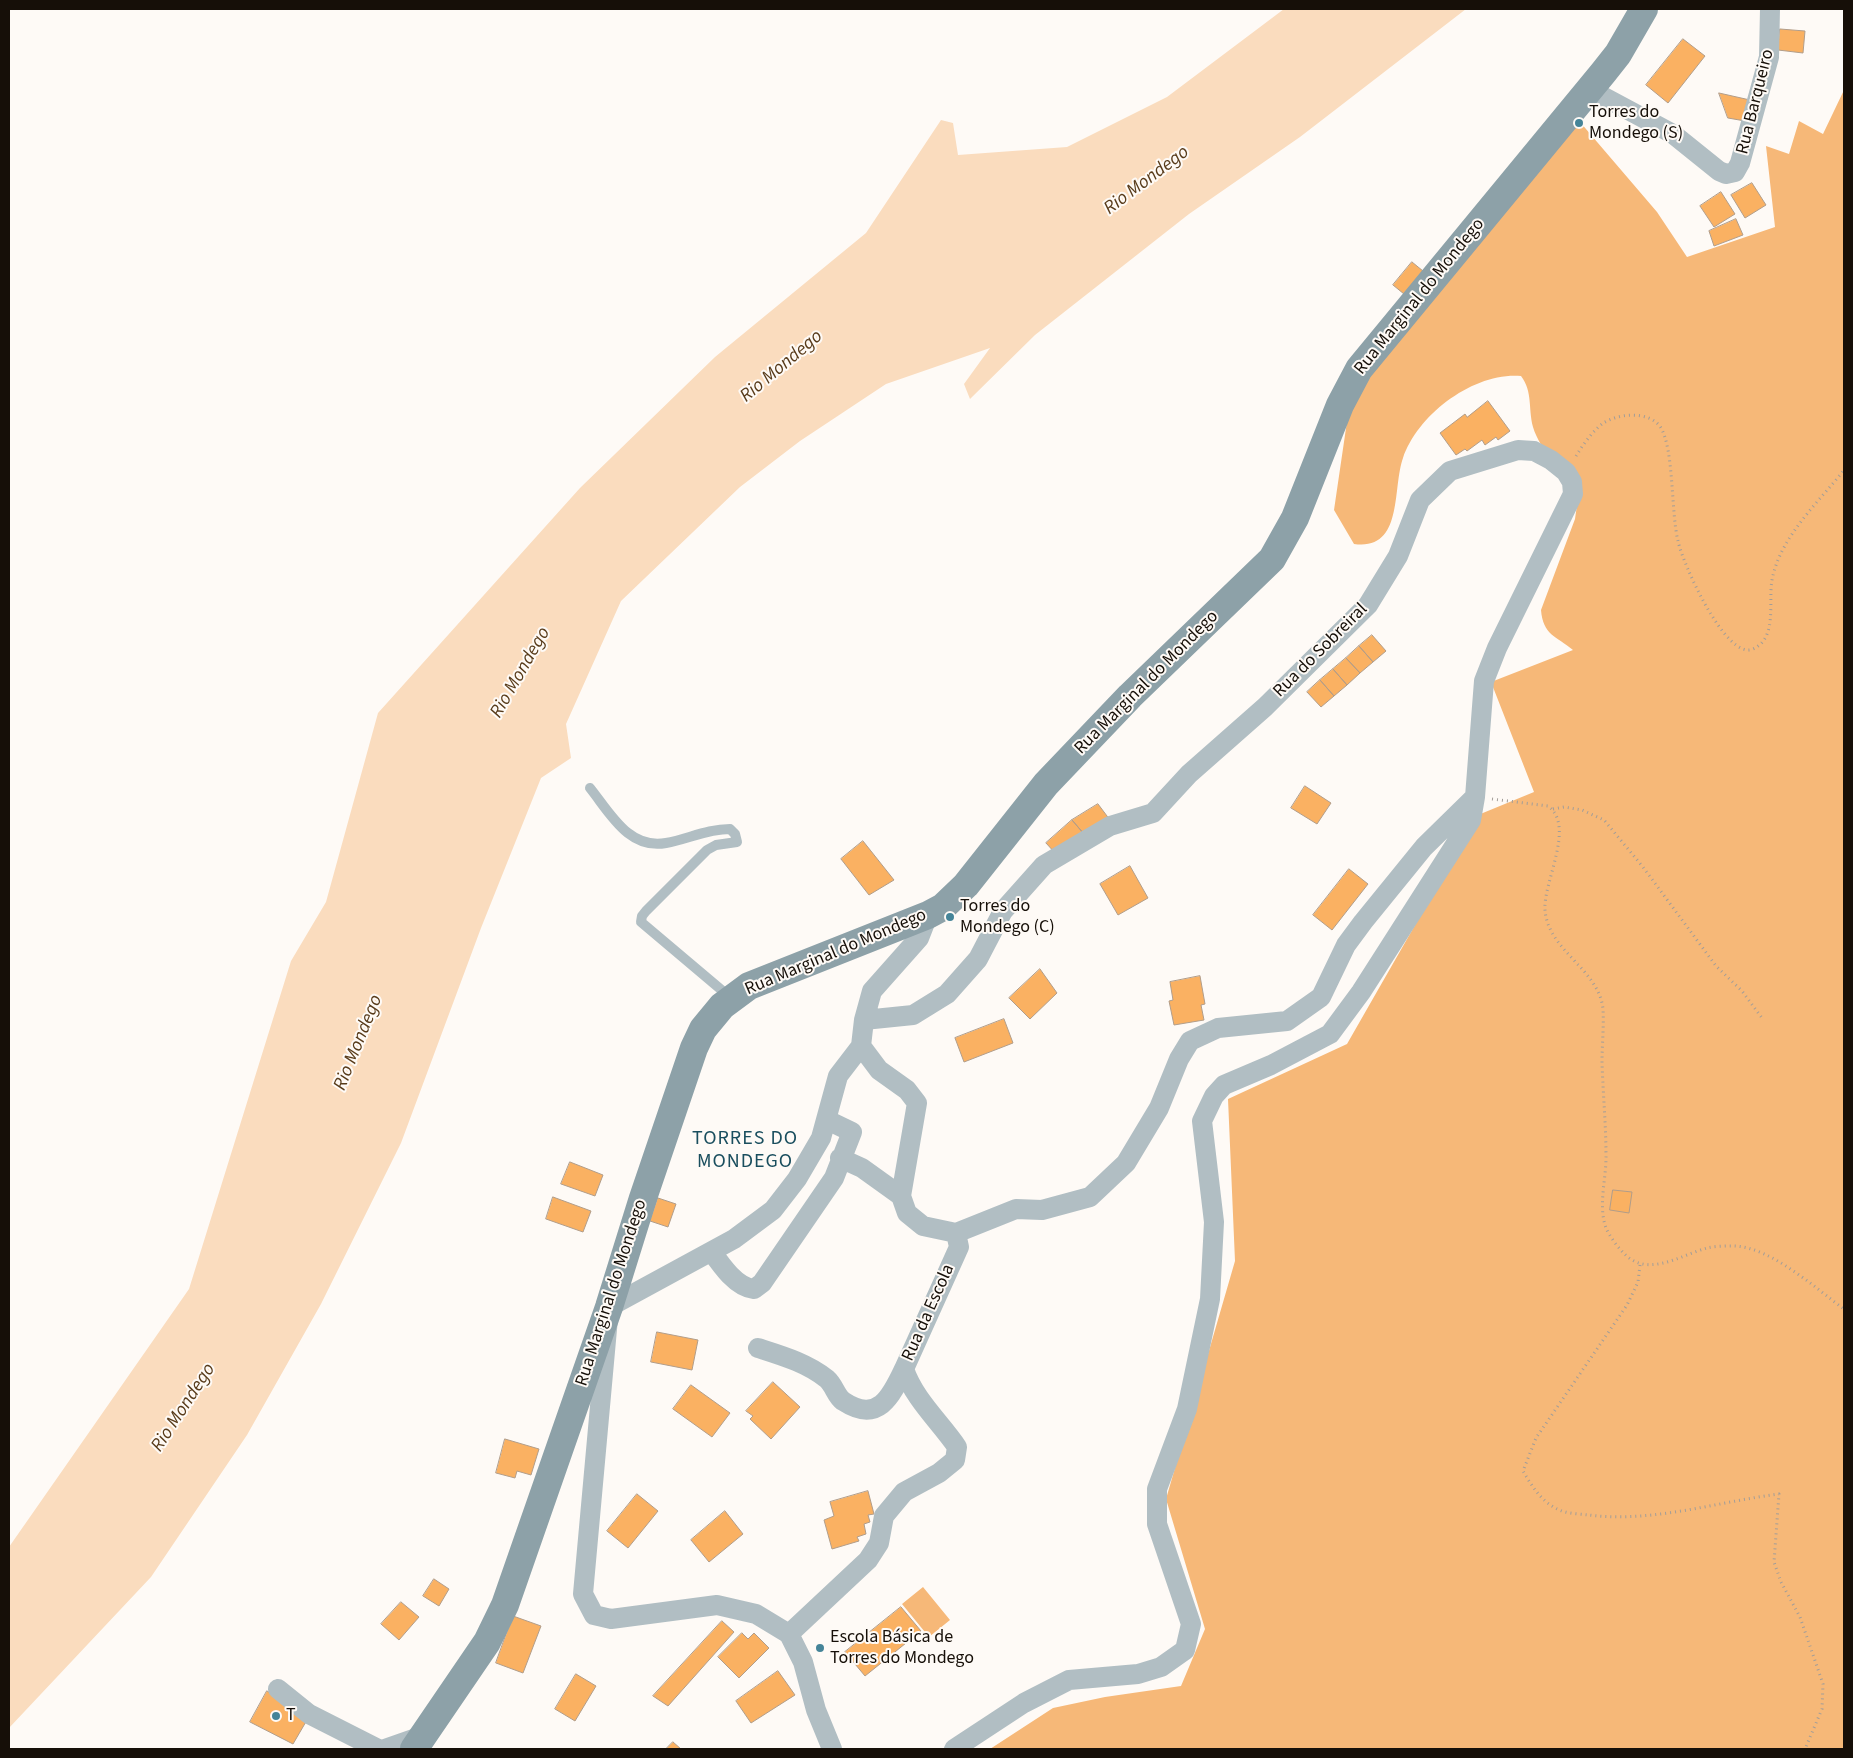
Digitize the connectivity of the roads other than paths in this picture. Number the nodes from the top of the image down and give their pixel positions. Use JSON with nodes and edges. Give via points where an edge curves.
{"nodes":[{"id":1,"x":1644,"y":9,"type":"edge"},
{"id":2,"x":1770,"y":9,"type":"edge"},
{"id":3,"x":1589,"y":89,"type":"junction"},
{"id":4,"x":590,"y":788,"type":"dead end"},
{"id":5,"x":1475,"y":797,"type":"junction"},
{"id":6,"x":928,"y":915,"type":"junction"},
{"id":7,"x":732,"y":998,"type":"junction"},
{"id":8,"x":864,"y":1020,"type":"junction"},
{"id":9,"x":861,"y":1046,"type":"junction"},
{"id":10,"x":827,"y":1120,"type":"junction"},
{"id":11,"x":840,"y":1158,"type":"junction"},
{"id":12,"x":901,"y":1196,"type":"junction"},
{"id":13,"x":956,"y":1233,"type":"junction"},
{"id":14,"x":712,"y":1252,"type":"junction"},
{"id":15,"x":609,"y":1307,"type":"junction"},
{"id":16,"x":758,"y":1348,"type":"dead end"},
{"id":17,"x":904,"y":1369,"type":"junction"},
{"id":18,"x":789,"y":1634,"type":"junction"},
{"id":19,"x":278,"y":1689,"type":"dead end"},
{"id":20,"x":420,"y":1742,"type":"edge"},
{"id":21,"x":378,"y":1749,"type":"edge"},
{"id":22,"x":385,"y":1749,"type":"edge"},
{"id":23,"x":832,"y":1749,"type":"edge"},
{"id":24,"x":954,"y":1749,"type":"edge"}],
"edges":[{"from":1,"to":3,"type":"main road","name":"Rua Marginal do Mondego","via":[[1618,54]]},
{"from":2,"to":3,"type":"street","name":"Rua Barqueiro","via":[[1769,57],[1740,163],[1734,172],[1719,172],[1673,134]]},
{"from":3,"to":6,"type":"main road","name":"Rua Marginal do Mondego","via":[[1359,369],[1340,405],[1295,518],[1272,559],[1130,696],[1046,784],[966,885],[943,907]]},
{"from":4,"to":7,"type":"lane","via":[[624,831],[651,844],[717,829],[730,829],[735,834],[737,842],[716,845],[695,860],[646,911],[641,922]]},
{"from":5,"to":8,"type":"street","name":"Rua do Sobreiral","via":[[1484,681],[1573,494],[1572,482],[1566,472],[1534,451],[1518,450],[1450,471],[1420,500],[1398,556],[1368,605],[1265,707],[1189,774],[1153,813],[1110,826],[1044,866],[1003,911],[978,959],[947,994],[913,1015]]},
{"from":5,"to":13,"type":"street","via":[[1424,846],[1363,922],[1346,945],[1321,997],[1288,1021],[1218,1028],[1190,1041],[1159,1108],[1126,1163],[1090,1197],[1042,1210],[1016,1209]]},
{"from":5,"to":24,"type":"street","via":[[1471,820],[1361,992],[1330,1034],[1224,1085],[1214,1096],[1202,1121],[1214,1222],[1210,1299],[1187,1409],[1157,1489],[1157,1524],[1191,1624],[1185,1650],[1162,1667],[1138,1674],[1069,1680],[1024,1703]]},
{"from":6,"to":7,"type":"main road","name":"Rua Marginal do Mondego","via":[[749,986]]},
{"from":6,"to":8,"type":"street","via":[[919,938],[872,991]]},
{"from":7,"to":15,"type":"main road","name":"Rua Marginal do Mondego","via":[[703,1029],[694,1048]]},
{"from":8,"to":9,"type":"street"},
{"from":9,"to":10,"type":"street","via":[[838,1076]]},
{"from":9,"to":12,"type":"street","via":[[879,1070],[906,1090],[916,1103]]},
{"from":10,"to":11,"type":"street","via":[[852,1132]]},
{"from":10,"to":14,"type":"street","via":[[821,1138],[780,1204],[756,1225]]},
{"from":11,"to":12,"type":"street","via":[[862,1168]]},
{"from":11,"to":14,"type":"street","via":[[834,1178],[760,1286],[754,1289],[744,1286]]},
{"from":12,"to":13,"type":"street","via":[[907,1213],[923,1226]]},
{"from":13,"to":17,"type":"street","name":"Rua da Escola","via":[[959,1247]]},
{"from":14,"to":15,"type":"street"},
{"from":15,"to":18,"type":"street","via":[[583,1594],[594,1615],[611,1620],[717,1605],[756,1614]]},
{"from":15,"to":20,"type":"main road","name":"Rua Marginal do Mondego","via":[[505,1605],[487,1642]]},
{"from":16,"to":17,"type":"street","via":[[803,1363],[829,1381],[842,1400],[864,1410],[882,1406],[893,1393]]},
{"from":17,"to":18,"type":"street","name":"Rua da Escola","via":[[910,1386],[957,1447],[955,1460],[939,1473],[904,1492],[884,1516],[879,1544],[868,1560]]},
{"from":18,"to":23,"type":"street","via":[[803,1662],[816,1710]]},
{"from":19,"to":21,"type":"street","via":[[309,1714]]},
{"from":20,"to":22,"type":"street"}]}
